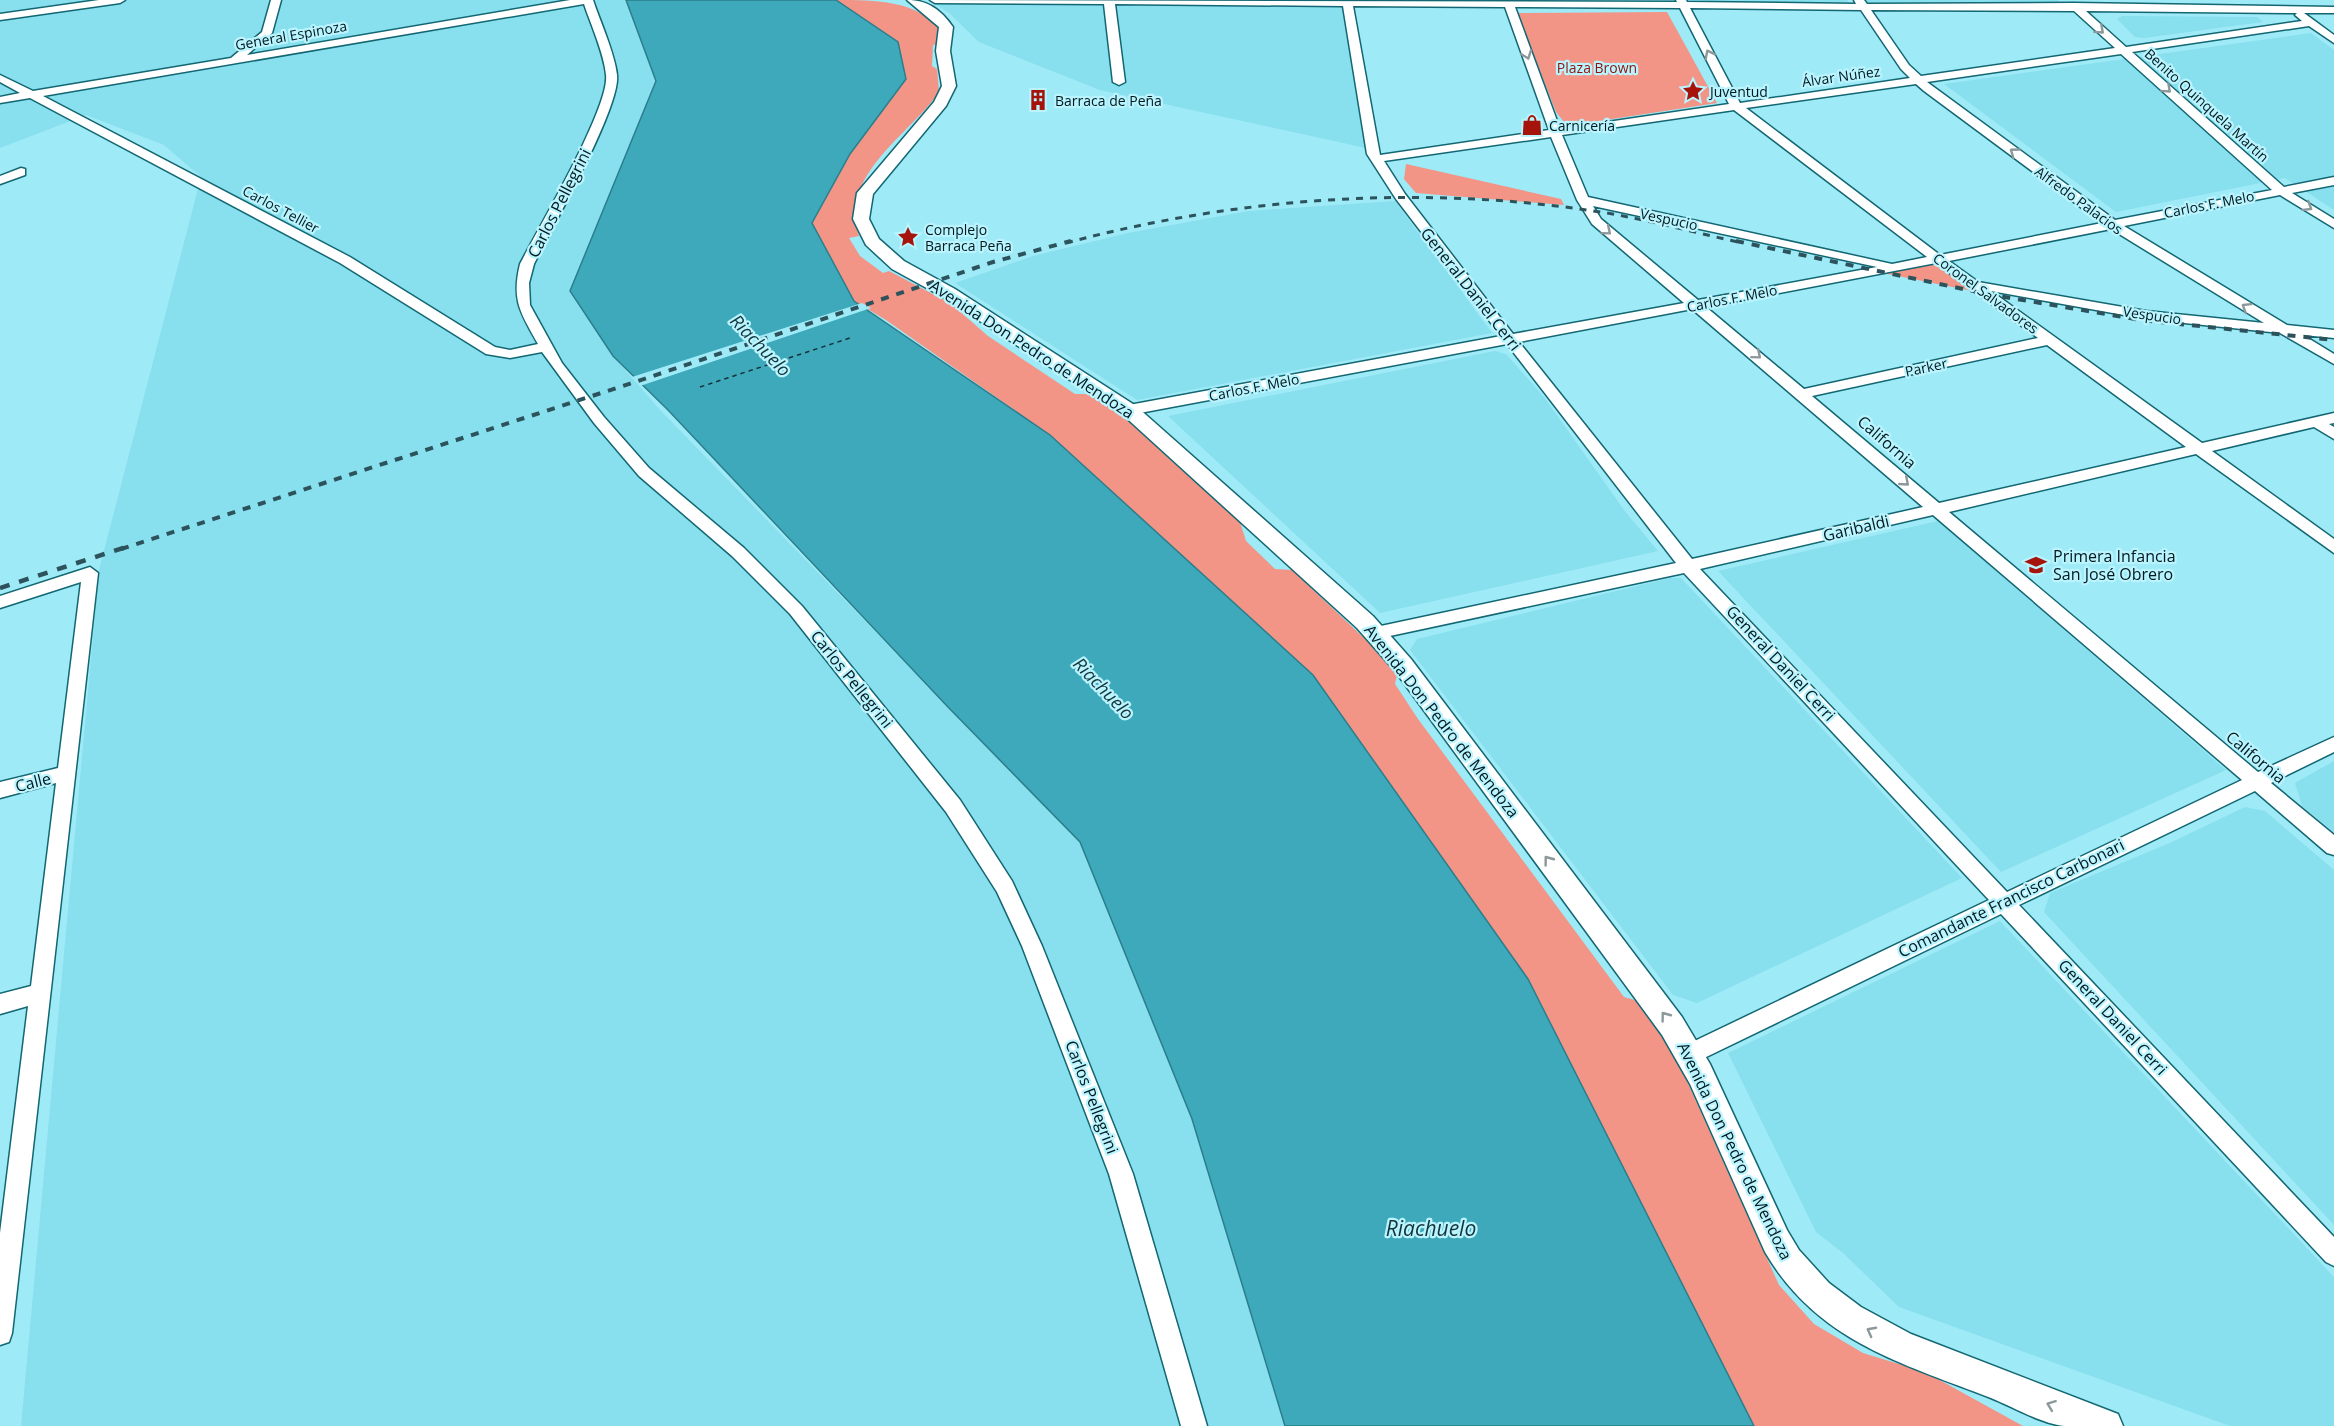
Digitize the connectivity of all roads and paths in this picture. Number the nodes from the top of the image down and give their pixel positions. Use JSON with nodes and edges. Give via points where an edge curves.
{"nodes":[{"id":1,"x":120,"y":0,"type":"edge"},
{"id":2,"x":276,"y":0,"type":"edge"},
{"id":3,"x":588,"y":0,"type":"edge"},
{"id":4,"x":914,"y":0,"type":"edge"},
{"id":5,"x":934,"y":0,"type":"edge"},
{"id":6,"x":2067,"y":0,"type":"edge"},
{"id":7,"x":2279,"y":0,"type":"edge"},
{"id":8,"x":1109,"y":1,"type":"edge"},
{"id":9,"x":1348,"y":2,"type":"edge"},
{"id":10,"x":1508,"y":3,"type":"edge"},
{"id":11,"x":1683,"y":3,"type":"edge"},
{"id":12,"x":1861,"y":3,"type":"edge"},
{"id":13,"x":2076,"y":9,"type":"junction"},
{"id":14,"x":2292,"y":10,"type":"junction"},
{"id":15,"x":2334,"y":10,"type":"edge"},
{"id":16,"x":0,"y":17,"type":"edge"},
{"id":17,"x":2309,"y":23,"type":"junction"},
{"id":18,"x":2334,"y":40,"type":"edge"},
{"id":19,"x":2123,"y":51,"type":"junction"},
{"id":20,"x":233,"y":60,"type":"junction"},
{"id":21,"x":0,"y":78,"type":"edge"},
{"id":22,"x":1917,"y":80,"type":"junction"},
{"id":23,"x":1119,"y":82,"type":"dead end"},
{"id":24,"x":31,"y":95,"type":"junction"},
{"id":25,"x":0,"y":100,"type":"edge"},
{"id":26,"x":1736,"y":106,"type":"junction"},
{"id":27,"x":1556,"y":134,"type":"junction"},
{"id":28,"x":1376,"y":159,"type":"junction"},
{"id":29,"x":21,"y":171,"type":"dead end"},
{"id":30,"x":0,"y":180,"type":"edge"},
{"id":31,"x":2334,"y":181,"type":"edge"},
{"id":32,"x":2281,"y":191,"type":"junction"},
{"id":33,"x":1583,"y":200,"type":"junction"},
{"id":34,"x":2110,"y":224,"type":"junction"},
{"id":35,"x":2334,"y":224,"type":"edge"},
{"id":36,"x":1938,"y":259,"type":"junction"},
{"id":37,"x":1897,"y":267,"type":"junction"},
{"id":38,"x":1972,"y":284,"type":"junction"},
{"id":39,"x":1697,"y":305,"type":"junction"},
{"id":40,"x":2285,"y":331,"type":"junction"},
{"id":41,"x":2334,"y":334,"type":"edge"},
{"id":42,"x":1510,"y":339,"type":"junction"},
{"id":43,"x":2050,"y":340,"type":"junction"},
{"id":44,"x":546,"y":347,"type":"junction"},
{"id":45,"x":2334,"y":360,"type":"edge"},
{"id":46,"x":1803,"y":394,"type":"junction"},
{"id":47,"x":1129,"y":410,"type":"junction"},
{"id":48,"x":2334,"y":418,"type":"edge"},
{"id":49,"x":2316,"y":422,"type":"junction"},
{"id":50,"x":2334,"y":434,"type":"edge"},
{"id":51,"x":2200,"y":449,"type":"junction"},
{"id":52,"x":1937,"y":509,"type":"junction"},
{"id":53,"x":2334,"y":548,"type":"edge"},
{"id":54,"x":1689,"y":566,"type":"junction"},
{"id":55,"x":0,"y":602,"type":"edge"},
{"id":56,"x":1376,"y":633,"type":"junction"},
{"id":57,"x":2334,"y":744,"type":"edge"},
{"id":58,"x":66,"y":773,"type":"junction"},
{"id":59,"x":2256,"y":781,"type":"junction"},
{"id":60,"x":0,"y":790,"type":"edge"},
{"id":61,"x":2334,"y":847,"type":"edge"},
{"id":62,"x":2005,"y":901,"type":"junction"},
{"id":63,"x":40,"y":993,"type":"junction"},
{"id":64,"x":0,"y":1004,"type":"edge"},
{"id":65,"x":1690,"y":1054,"type":"junction"},
{"id":66,"x":2334,"y":1254,"type":"edge"},
{"id":67,"x":0,"y":1333,"type":"edge"},
{"id":68,"x":1194,"y":1426,"type":"edge"},
{"id":69,"x":2106,"y":1426,"type":"edge"}],
"edges":[{"from":1,"to":16,"type":"street"},
{"from":2,"to":20,"type":"street","via":[[267,33]]},
{"from":3,"to":20,"type":"street","name":"General Espinoza"},
{"from":3,"to":44,"type":"street","name":"Carlos Pellegrini","via":[[612,83],[597,127],[538,241],[522,283],[523,305]]},
{"from":4,"to":47,"type":"main road","name":"Avenida Don Pedro de Mendoza","via":[[946,27],[943,51],[950,86],[941,103],[865,193],[861,213],[868,235],[898,265],[949,293]]},
{"from":5,"to":8,"type":"street"},
{"from":6,"to":13,"type":"street","name":"Benito Quinquela Martín"},
{"from":7,"to":14,"type":"street"},
{"from":8,"to":9,"type":"street"},
{"from":8,"to":23,"type":"street"},
{"from":9,"to":10,"type":"street"},
{"from":9,"to":28,"type":"street","name":"General Daniel Cerri","via":[[1369,140]]},
{"from":10,"to":11,"type":"street"},
{"from":10,"to":27,"type":"street","name":"California","one_way":true},
{"from":11,"to":12,"type":"street"},
{"from":26,"to":11,"type":"street","name":"Coronel Salvadores","one_way":true},
{"from":12,"to":13,"type":"street"},
{"from":12,"to":22,"type":"street","name":"Alfredo Palacios"},
{"from":13,"to":14,"type":"street"},
{"from":13,"to":19,"type":"street","name":"Benito Quinquela Martín","one_way":true},
{"from":14,"to":15,"type":"street"},
{"from":14,"to":17,"type":"street"},
{"from":17,"to":18,"type":"street"},
{"from":17,"to":19,"type":"street","name":"Álvar Núñez"},
{"from":19,"to":22,"type":"street","name":"Álvar Núñez"},
{"from":19,"to":32,"type":"street","name":"Benito Quinquela Martín","one_way":true},
{"from":20,"to":24,"type":"street","name":"General Espinoza"},
{"from":21,"to":24,"type":"street","name":"Carlos Tellier"},
{"from":22,"to":26,"type":"street","name":"Álvar Núñez"},
{"from":34,"to":22,"type":"street","name":"Alfredo Palacios","one_way":true},
{"from":24,"to":25,"type":"street","name":"General Espinoza"},
{"from":24,"to":44,"type":"street","name":"Carlos Tellier","via":[[345,260],[491,351],[510,354]]},
{"from":26,"to":27,"type":"street","name":"Álvar Núñez"},
{"from":26,"to":36,"type":"street","name":"Coronel Salvadores"},
{"from":27,"to":28,"type":"street","name":"Álvar Núñez"},
{"from":27,"to":33,"type":"street","name":"California"},
{"from":28,"to":42,"type":"street","name":"General Daniel Cerri","via":[[1397,193]]},
{"from":29,"to":30,"type":"street"},
{"from":31,"to":32,"type":"street","name":"Carlos F. Melo"},
{"from":32,"to":34,"type":"street","name":"Carlos F. Melo"},
{"from":32,"to":35,"type":"street","name":"Benito Quinquela Martín","one_way":true},
{"from":33,"to":37,"type":"street","name":"Vespucio"},
{"from":33,"to":39,"type":"street","name":"California","one_way":true,"via":[[1600,225]]},
{"from":34,"to":36,"type":"street","name":"Carlos F. Melo"},
{"from":40,"to":34,"type":"street","name":"Alfredo Palacios","one_way":true},
{"from":36,"to":37,"type":"street","name":"Carlos F. Melo"},
{"from":36,"to":38,"type":"street","name":"Coronel Salvadores"},
{"from":37,"to":39,"type":"street","name":"Carlos F. Melo"},
{"from":38,"to":40,"type":"street","name":"Vespucio","via":[[2146,315]]},
{"from":38,"to":43,"type":"street","name":"Coronel Salvadores"},
{"from":39,"to":42,"type":"street","name":"Carlos F. Melo"},
{"from":39,"to":46,"type":"street","name":"California","one_way":true},
{"from":40,"to":41,"type":"street","name":"Vespucio"},
{"from":40,"to":45,"type":"street","name":"Alfredo Palacios"},
{"from":42,"to":47,"type":"street","name":"Carlos F. Melo"},
{"from":42,"to":54,"type":"street","name":"General Daniel Cerri"},
{"from":43,"to":46,"type":"street","name":"Parker"},
{"from":43,"to":51,"type":"street","name":"Coronel Salvadores"},
{"from":44,"to":68,"type":"street","name":"Carlos Pellegrini","via":[[599,420],[644,472],[738,552],[796,610],[952,806],[1005,887],[1121,1174]]},
{"from":46,"to":52,"type":"street","name":"California","one_way":true},
{"from":47,"to":56,"type":"main road","name":"Avenida Don Pedro de Mendoza","via":[[1209,478]]},
{"from":48,"to":49,"type":"street","name":"Garibaldi"},
{"from":49,"to":50,"type":"street"},
{"from":49,"to":51,"type":"street","name":"Garibaldi"},
{"from":51,"to":52,"type":"street","name":"Garibaldi"},
{"from":51,"to":53,"type":"street","name":"Coronel Salvadores"},
{"from":52,"to":54,"type":"street","name":"Garibaldi"},
{"from":52,"to":59,"type":"street","name":"California"},
{"from":54,"to":56,"type":"street","name":"Garibaldi"},
{"from":54,"to":62,"type":"street","name":"General Daniel Cerri"},
{"from":55,"to":58,"type":"street","via":[[90,573]]},
{"from":65,"to":56,"type":"main road","name":"Avenida Don Pedro de Mendoza","one_way":true},
{"from":57,"to":59,"type":"street","name":"Comandante Francisco Carbonari"},
{"from":58,"to":60,"type":"street","name":"Calle"},
{"from":58,"to":63,"type":"street"},
{"from":59,"to":61,"type":"street","name":"California"},
{"from":59,"to":62,"type":"street","name":"Comandante Francisco Carbonari"},
{"from":62,"to":65,"type":"street","name":"Comandante Francisco Carbonari"},
{"from":62,"to":66,"type":"street","name":"General Daniel Cerri"},
{"from":63,"to":64,"type":"street"},
{"from":63,"to":67,"type":"street"},
{"from":69,"to":65,"type":"main road","name":"Avenida Don Pedro de Mendoza","one_way":true,"via":[[1902,1347],[1849,1319],[1817,1295],[1776,1241]]}]}
